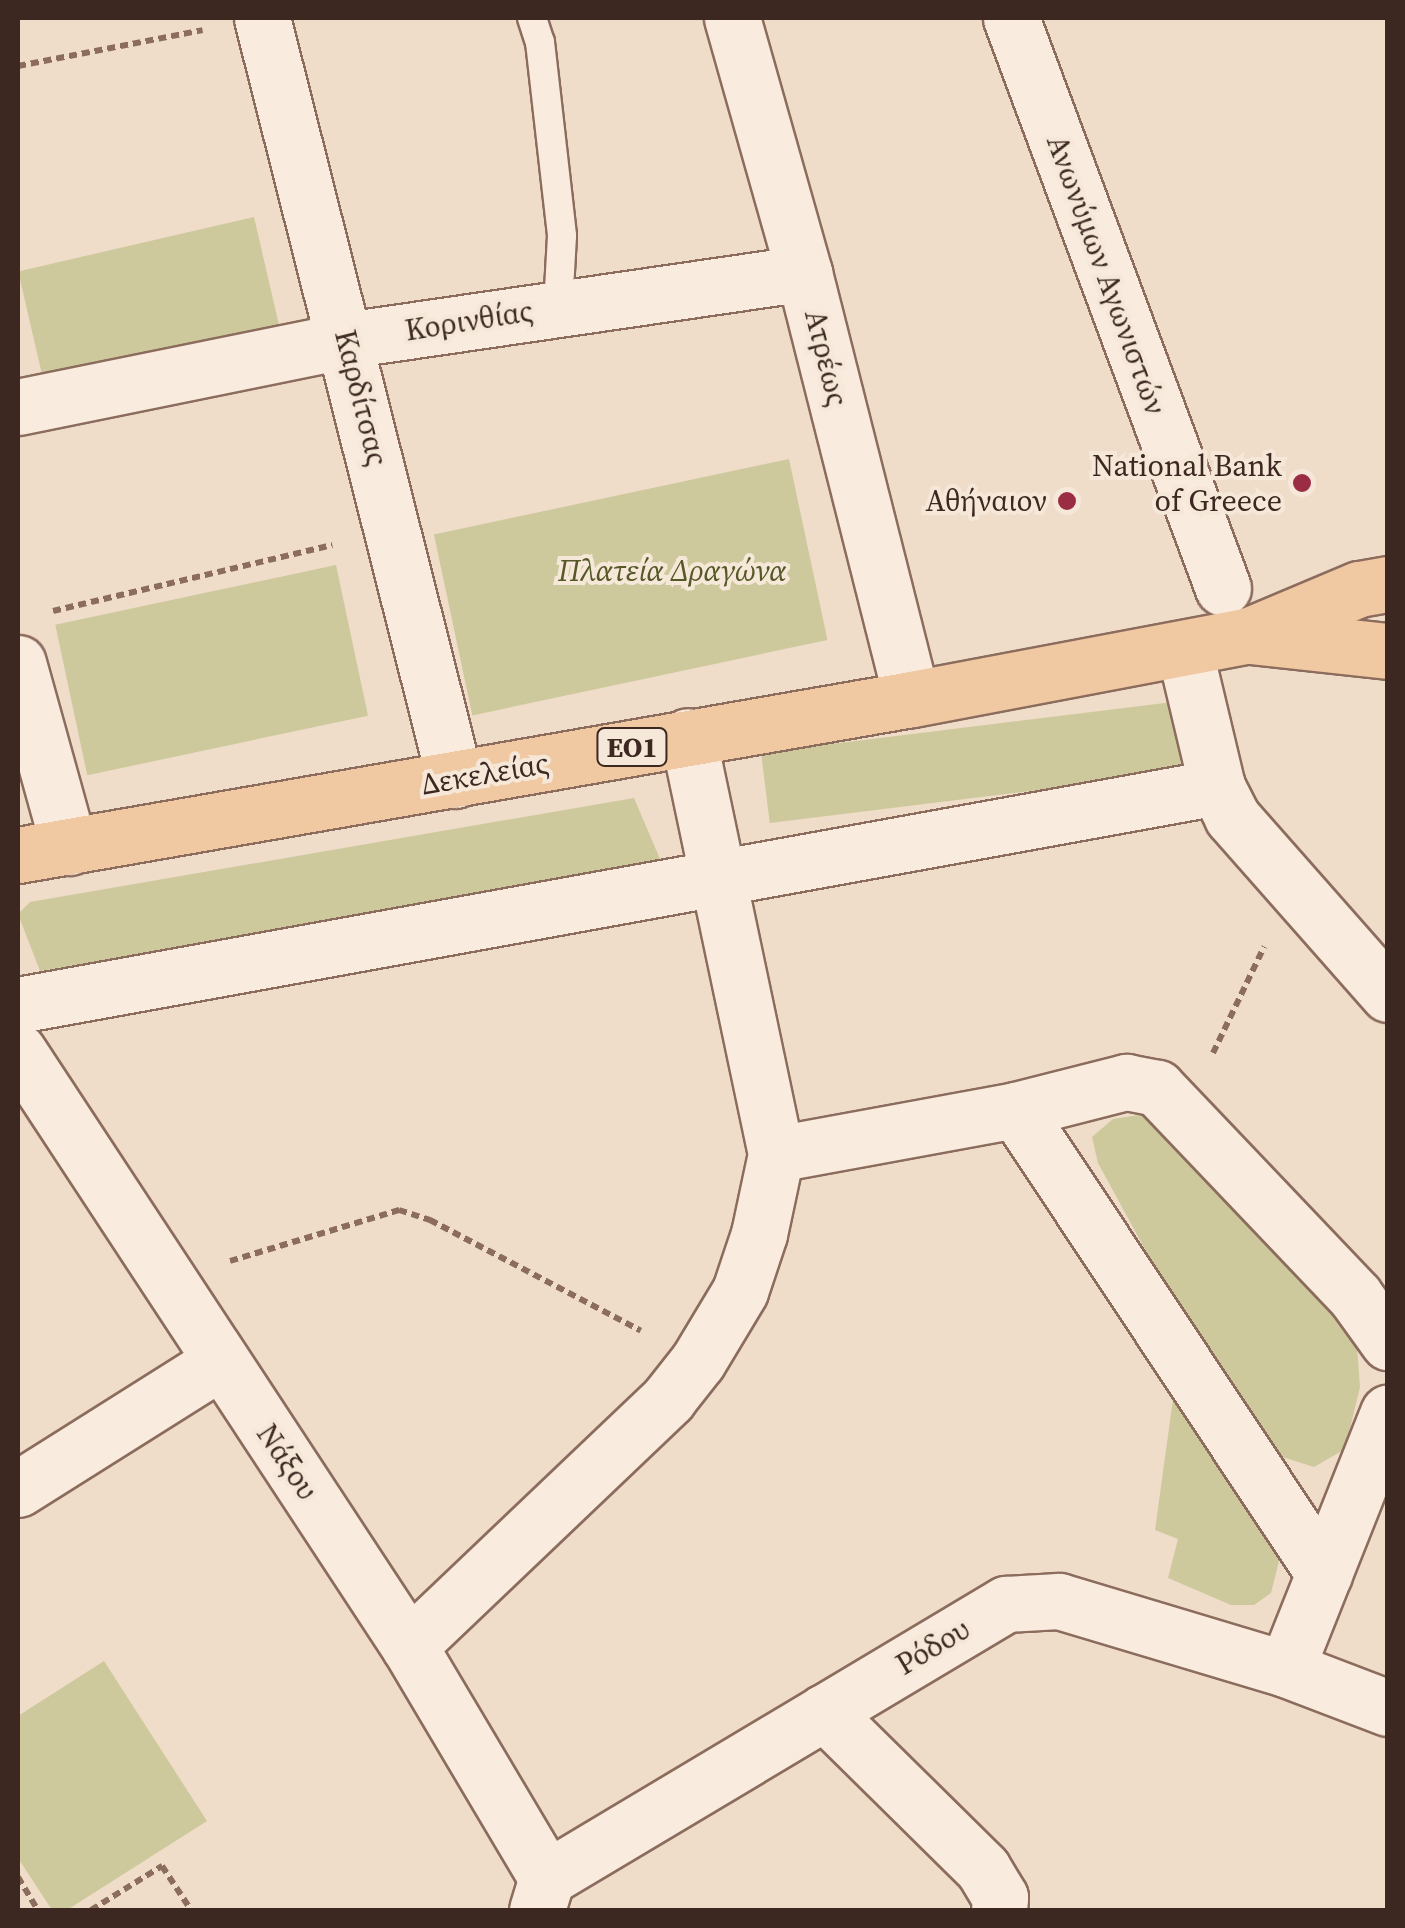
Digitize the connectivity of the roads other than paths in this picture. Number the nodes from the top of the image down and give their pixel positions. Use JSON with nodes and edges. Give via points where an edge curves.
{"nodes":[{"id":1,"x":262,"y":18,"type":"edge"},
{"id":2,"x":532,"y":18,"type":"edge"},
{"id":3,"x":732,"y":18,"type":"edge"},
{"id":4,"x":1010,"y":18,"type":"edge"},
{"id":5,"x":804,"y":273,"type":"junction"},
{"id":6,"x":558,"y":308,"type":"junction"},
{"id":7,"x":346,"y":340,"type":"junction"},
{"id":8,"x":18,"y":407,"type":"edge"},
{"id":9,"x":1388,"y":584,"type":"edge"},
{"id":10,"x":1223,"y":588,"type":"dead end"},
{"id":11,"x":1247,"y":636,"type":"junction"},
{"id":12,"x":27,"y":639,"type":"edge"},
{"id":13,"x":1184,"y":648,"type":"junction"},
{"id":14,"x":1388,"y":650,"type":"edge"},
{"id":15,"x":912,"y":699,"type":"junction"},
{"id":16,"x":688,"y":736,"type":"junction"},
{"id":17,"x":454,"y":780,"type":"junction"},
{"id":18,"x":1217,"y":787,"type":"junction"},
{"id":19,"x":43,"y":851,"type":"edge"},
{"id":20,"x":715,"y":882,"type":"junction"},
{"id":21,"x":1388,"y":994,"type":"edge"},
{"id":22,"x":18,"y":1005,"type":"edge"},
{"id":23,"x":18,"y":1052,"type":"edge"},
{"id":24,"x":1016,"y":1110,"type":"junction"},
{"id":25,"x":776,"y":1154,"type":"junction"},
{"id":26,"x":1388,"y":1342,"type":"edge"},
{"id":27,"x":220,"y":1362,"type":"junction"},
{"id":28,"x":1388,"y":1413,"type":"edge"},
{"id":29,"x":18,"y":1489,"type":"edge"},
{"id":30,"x":1324,"y":1574,"type":"junction"},
{"id":31,"x":409,"y":1646,"type":"junction"},
{"id":32,"x":1286,"y":1669,"type":"junction"},
{"id":33,"x":1388,"y":1708,"type":"edge"},
{"id":34,"x":824,"y":1712,"type":"junction"},
{"id":35,"x":542,"y":1894,"type":"edge"},
{"id":36,"x":1012,"y":1906,"type":"edge"}],
"edges":[{"from":1,"to":7,"type":"street","name":"Καρδίτσας"},
{"from":2,"to":6,"type":"lane","via":[[562,236]]},
{"from":3,"to":5,"type":"street","name":"Ατρέως"},
{"from":4,"to":10,"type":"street","name":"Ανωνύμων Αγωνιστών"},
{"from":5,"to":6,"type":"street","name":"Κορινθίας"},
{"from":5,"to":15,"type":"street","name":"Ατρέως"},
{"from":6,"to":7,"type":"street","name":"Κορινθίας"},
{"from":7,"to":8,"type":"street","name":"Κορινθίας"},
{"from":7,"to":17,"type":"street","name":"Καρδίτσας"},
{"from":9,"to":11,"type":"main road","name":"Δεκελείας","number":"ΕΟ1","via":[[1359,589]]},
{"from":11,"to":13,"type":"main road","name":"Δεκελείας","number":"ΕΟ1"},
{"from":11,"to":14,"type":"main road","name":"Δεκελείας","number":"ΕΟ1"},
{"from":12,"to":19,"type":"street"},
{"from":13,"to":15,"type":"main road","name":"Δεκελείας","number":"ΕΟ1"},
{"from":13,"to":18,"type":"street"},
{"from":15,"to":16,"type":"main road","name":"Δεκελείας","number":"ΕΟ1"},
{"from":16,"to":17,"type":"main road","name":"Δεκελείας","number":"ΕΟ1"},
{"from":16,"to":20,"type":"street"},
{"from":17,"to":19,"type":"main road","name":"Δεκελείας","number":"ΕΟ1"},
{"from":18,"to":20,"type":"street"},
{"from":18,"to":21,"type":"street","via":[[1232,817]]},
{"from":20,"to":22,"type":"street"},
{"from":20,"to":25,"type":"street"},
{"from":23,"to":27,"type":"street","name":"Νάξου"},
{"from":24,"to":25,"type":"street"},
{"from":24,"to":26,"type":"street","via":[[1126,1082],[1157,1088],[1355,1296]]},
{"from":24,"to":30,"type":"street"},
{"from":25,"to":31,"type":"street","via":[[740,1291],[698,1361],[668,1400]]},
{"from":27,"to":29,"type":"street"},
{"from":27,"to":31,"type":"street","name":"Νάξου"},
{"from":28,"to":30,"type":"street"},
{"from":30,"to":32,"type":"street"},
{"from":31,"to":35,"type":"street","name":"Νάξου"},
{"from":32,"to":33,"type":"street","name":"Ρόδου"},
{"from":32,"to":34,"type":"street","name":"Ρόδου","via":[[1060,1601],[1006,1604]]},
{"from":34,"to":35,"type":"street","name":"Ρόδου"},
{"from":34,"to":36,"type":"street"}]}
